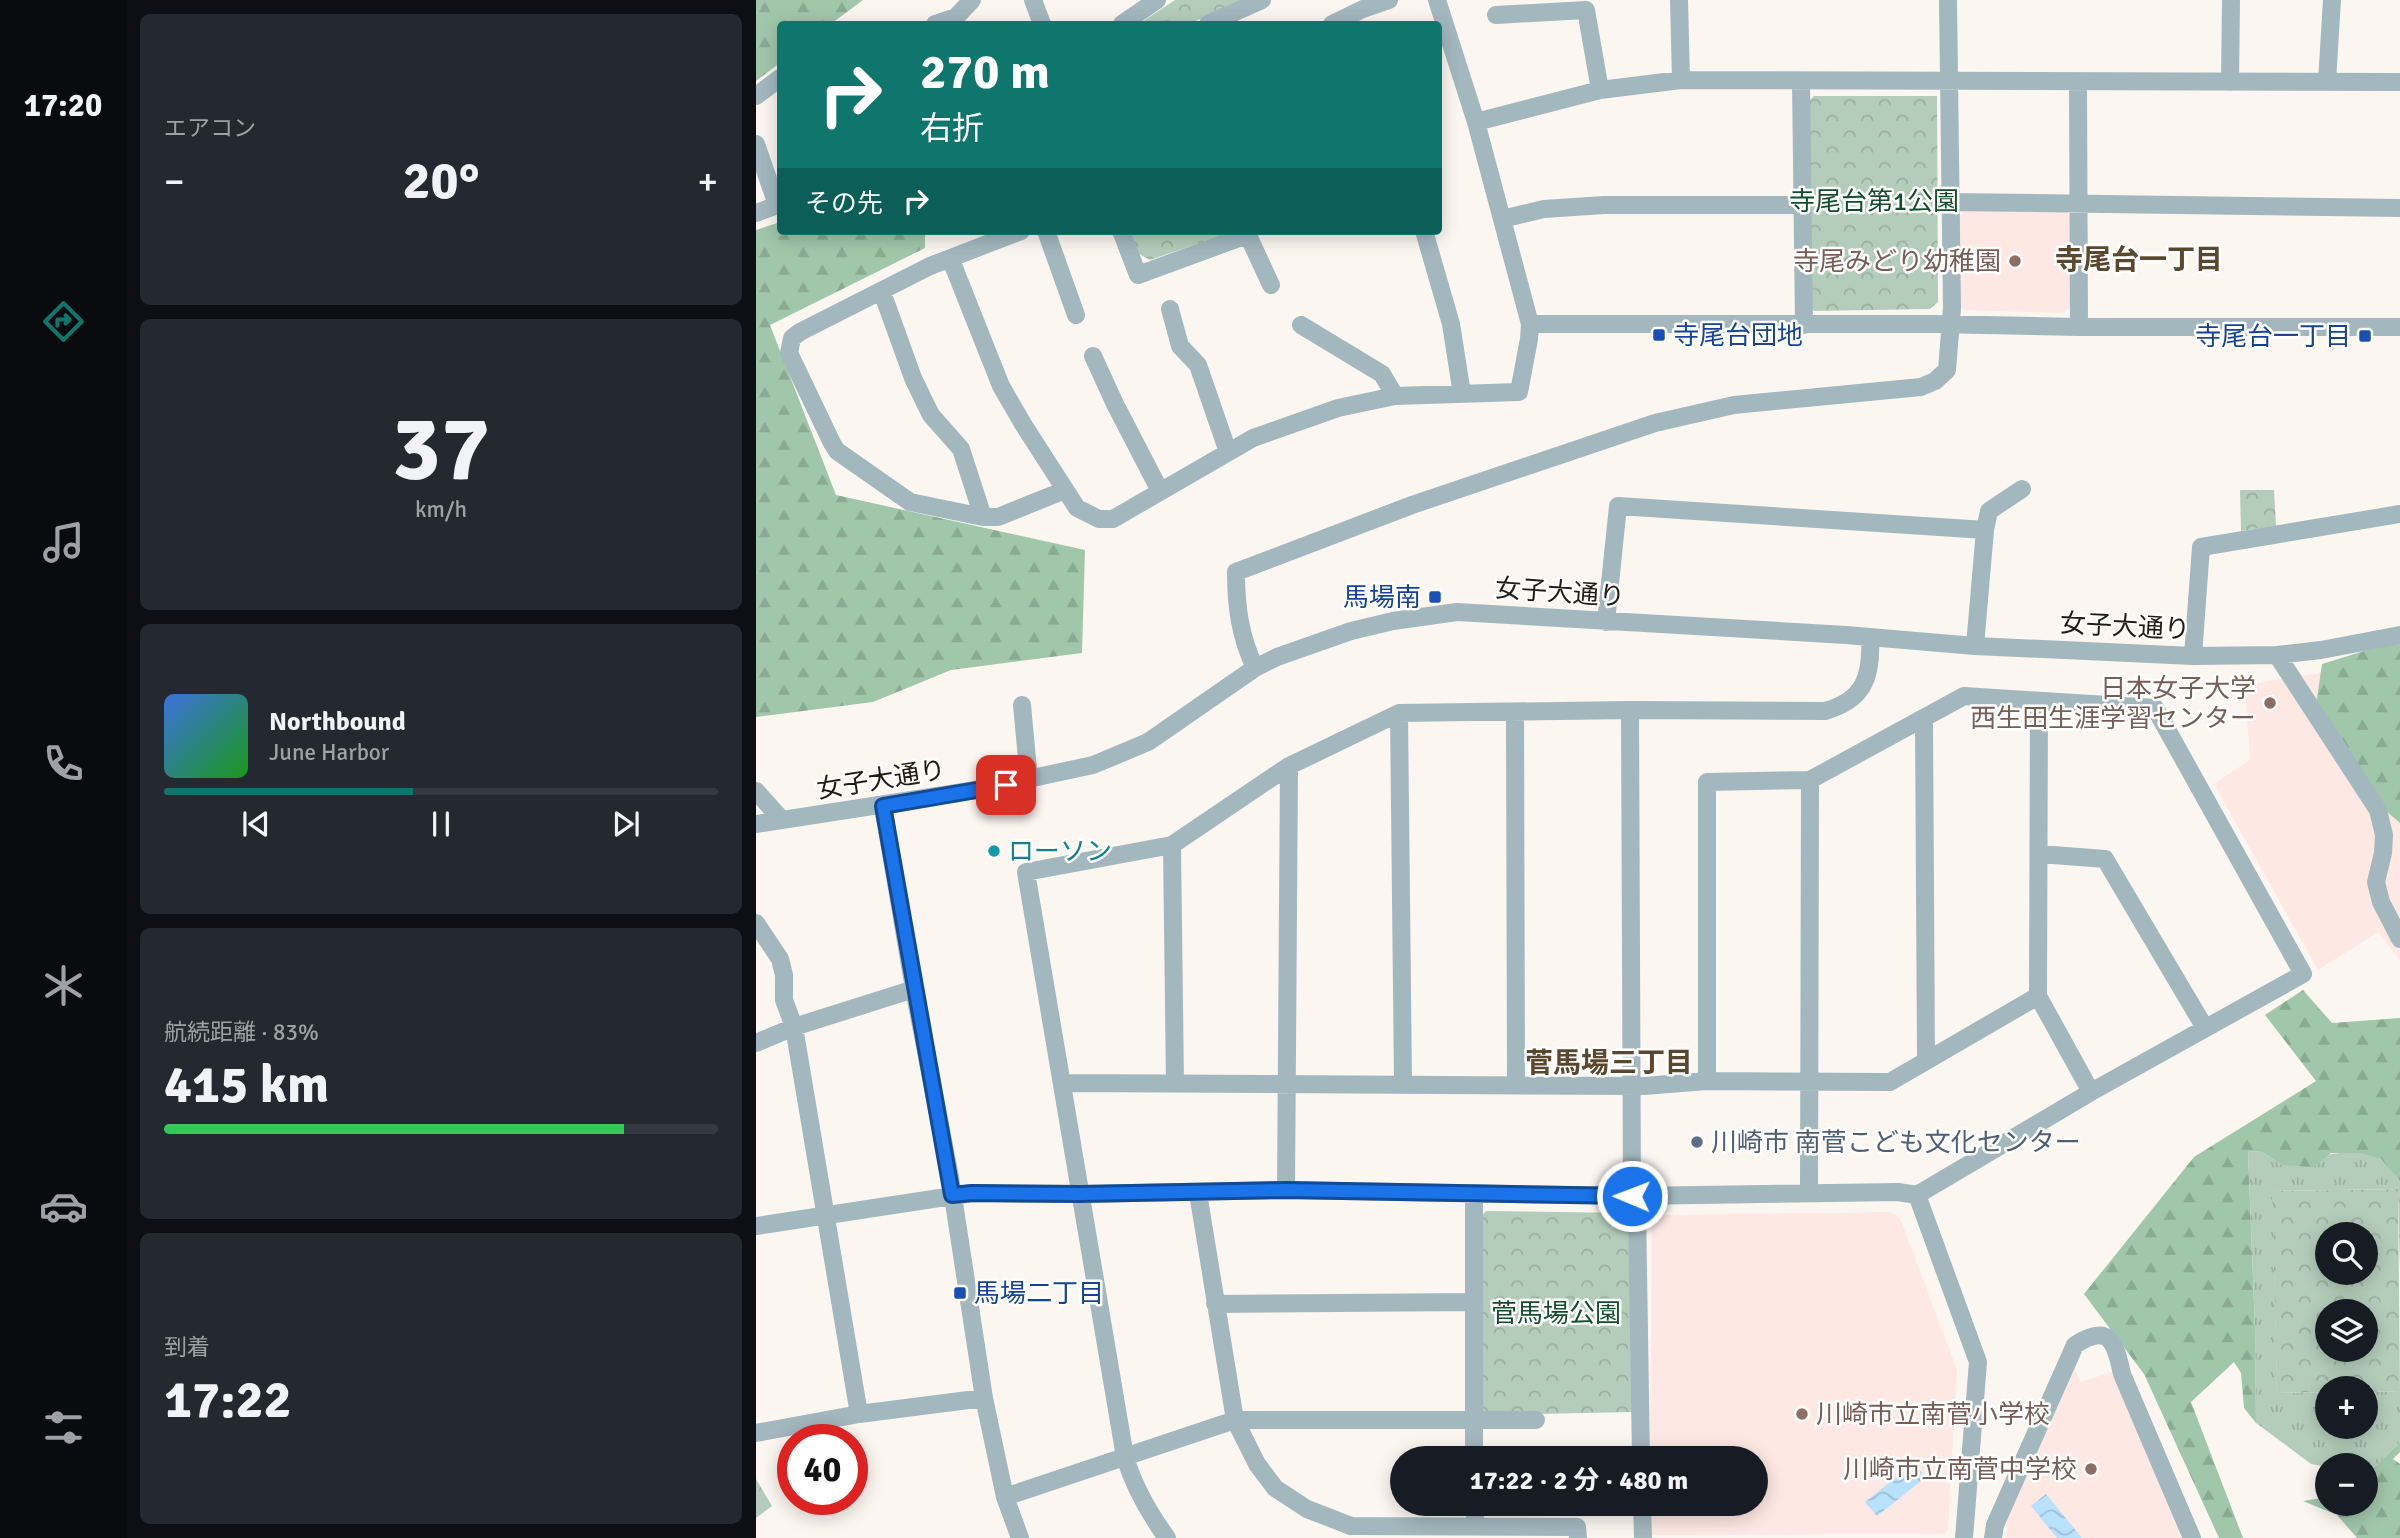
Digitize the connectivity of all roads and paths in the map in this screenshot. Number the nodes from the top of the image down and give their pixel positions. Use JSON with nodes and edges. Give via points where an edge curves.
{"nodes":[{"id":1,"x":972,"y":0,"type":"edge"},
{"id":2,"x":1033,"y":0,"type":"edge"},
{"id":3,"x":1262,"y":0,"type":"edge"},
{"id":4,"x":1389,"y":0,"type":"edge"},
{"id":5,"x":1437,"y":0,"type":"edge"},
{"id":6,"x":1679,"y":0,"type":"edge"},
{"id":7,"x":1948,"y":0,"type":"edge"},
{"id":8,"x":2231,"y":0,"type":"edge"},
{"id":9,"x":2332,"y":0,"type":"edge"},
{"id":10,"x":1148,"y":3,"type":"edge"},
{"id":11,"x":1496,"y":15,"type":"dead end"},
{"id":12,"x":958,"y":21,"type":"edge"},
{"id":13,"x":1041,"y":21,"type":"edge"},
{"id":14,"x":1126,"y":21,"type":"edge"},
{"id":15,"x":1215,"y":21,"type":"edge"},
{"id":16,"x":1342,"y":21,"type":"edge"},
{"id":17,"x":777,"y":80,"type":"edge"},
{"id":18,"x":1681,"y":80,"type":"junction"},
{"id":19,"x":1949,"y":80,"type":"junction"},
{"id":20,"x":1801,"y":81,"type":"junction"},
{"id":21,"x":2078,"y":82,"type":"junction"},
{"id":22,"x":2230,"y":82,"type":"junction"},
{"id":23,"x":2326,"y":82,"type":"junction"},
{"id":24,"x":2400,"y":82,"type":"edge"},
{"id":25,"x":1600,"y":90,"type":"junction"},
{"id":26,"x":756,"y":96,"type":"edge"},
{"id":27,"x":1476,"y":122,"type":"junction"},
{"id":28,"x":756,"y":144,"type":"edge"},
{"id":29,"x":777,"y":200,"type":"edge"},
{"id":30,"x":1950,"y":202,"type":"junction"},
{"id":31,"x":1802,"y":205,"type":"junction"},
{"id":32,"x":2079,"y":205,"type":"junction"},
{"id":33,"x":777,"y":206,"type":"edge"},
{"id":34,"x":2400,"y":208,"type":"edge"},
{"id":35,"x":756,"y":213,"type":"edge"},
{"id":36,"x":1502,"y":219,"type":"junction"},
{"id":37,"x":1011,"y":235,"type":"edge"},
{"id":38,"x":1047,"y":235,"type":"edge"},
{"id":39,"x":1123,"y":235,"type":"edge"},
{"id":40,"x":1241,"y":235,"type":"edge"},
{"id":41,"x":1247,"y":235,"type":"edge"},
{"id":42,"x":1425,"y":235,"type":"edge"},
{"id":43,"x":951,"y":260,"type":"junction"},
{"id":44,"x":1271,"y":285,"type":"dead end"},
{"id":45,"x":881,"y":292,"type":"junction"},
{"id":46,"x":1170,"y":309,"type":"dead end"},
{"id":47,"x":1076,"y":315,"type":"dead end"},
{"id":48,"x":1530,"y":324,"type":"junction"},
{"id":49,"x":1951,"y":324,"type":"junction"},
{"id":50,"x":1301,"y":325,"type":"dead end"},
{"id":51,"x":1804,"y":325,"type":"junction"},
{"id":52,"x":2079,"y":327,"type":"junction"},
{"id":53,"x":2400,"y":327,"type":"edge"},
{"id":54,"x":1093,"y":356,"type":"dead end"},
{"id":55,"x":1462,"y":394,"type":"junction"},
{"id":56,"x":1395,"y":396,"type":"junction"},
{"id":57,"x":1228,"y":452,"type":"junction"},
{"id":58,"x":2022,"y":489,"type":"dead end"},
{"id":59,"x":1065,"y":491,"type":"junction"},
{"id":60,"x":1160,"y":491,"type":"junction"},
{"id":61,"x":2400,"y":514,"type":"edge"},
{"id":62,"x":983,"y":517,"type":"junction"},
{"id":63,"x":1985,"y":530,"type":"junction"},
{"id":64,"x":1606,"y":622,"type":"junction"},
{"id":65,"x":2400,"y":635,"type":"edge"},
{"id":66,"x":1870,"y":638,"type":"junction"},
{"id":67,"x":1975,"y":646,"type":"junction"},
{"id":68,"x":2277,"y":655,"type":"junction"},
{"id":69,"x":2193,"y":656,"type":"junction"},
{"id":70,"x":1255,"y":667,"type":"junction"},
{"id":71,"x":2039,"y":702,"type":"junction"},
{"id":72,"x":1022,"y":705,"type":"dead end"},
{"id":73,"x":1630,"y":710,"type":"junction"},
{"id":74,"x":1515,"y":712,"type":"junction"},
{"id":75,"x":1399,"y":713,"type":"junction"},
{"id":76,"x":1924,"y":719,"type":"junction"},
{"id":77,"x":1289,"y":766,"type":"junction"},
{"id":78,"x":1030,"y":780,"type":"junction"},
{"id":79,"x":1810,"y":780,"type":"junction"},
{"id":80,"x":756,"y":791,"type":"edge"},
{"id":81,"x":883,"y":806,"type":"junction"},
{"id":82,"x":782,"y":820,"type":"junction"},
{"id":83,"x":756,"y":824,"type":"edge"},
{"id":84,"x":1172,"y":845,"type":"junction"},
{"id":85,"x":2040,"y":854,"type":"junction"},
{"id":86,"x":756,"y":923,"type":"edge"},
{"id":87,"x":2400,"y":939,"type":"edge"},
{"id":88,"x":914,"y":989,"type":"junction"},
{"id":89,"x":2038,"y":996,"type":"junction"},
{"id":90,"x":794,"y":1027,"type":"junction"},
{"id":91,"x":2205,"y":1028,"type":"junction"},
{"id":92,"x":756,"y":1043,"type":"edge"},
{"id":93,"x":1926,"y":1060,"type":"junction"},
{"id":94,"x":1707,"y":1081,"type":"junction"},
{"id":95,"x":1810,"y":1081,"type":"junction"},
{"id":96,"x":1062,"y":1083,"type":"junction"},
{"id":97,"x":1288,"y":1083,"type":"junction"},
{"id":98,"x":1403,"y":1083,"type":"junction"},
{"id":99,"x":1175,"y":1084,"type":"junction"},
{"id":100,"x":1516,"y":1084,"type":"junction"},
{"id":101,"x":1632,"y":1086,"type":"junction"},
{"id":102,"x":2091,"y":1092,"type":"junction"},
{"id":103,"x":1286,"y":1190,"type":"junction"},
{"id":104,"x":1808,"y":1192,"type":"junction"},
{"id":105,"x":1198,"y":1193,"type":"junction"},
{"id":106,"x":1475,"y":1193,"type":"junction"},
{"id":107,"x":1081,"y":1194,"type":"junction"},
{"id":108,"x":952,"y":1195,"type":"junction"},
{"id":109,"x":1917,"y":1195,"type":"junction"},
{"id":110,"x":1634,"y":1202,"type":"junction"},
{"id":111,"x":824,"y":1215,"type":"junction"},
{"id":112,"x":756,"y":1226,"type":"edge"},
{"id":113,"x":1474,"y":1302,"type":"junction"},
{"id":114,"x":1216,"y":1304,"type":"junction"},
{"id":115,"x":984,"y":1398,"type":"junction"},
{"id":116,"x":859,"y":1415,"type":"junction"},
{"id":117,"x":1474,"y":1419,"type":"junction"},
{"id":118,"x":1536,"y":1419,"type":"dead end"},
{"id":119,"x":1235,"y":1420,"type":"junction"},
{"id":120,"x":756,"y":1433,"type":"edge"},
{"id":121,"x":1474,"y":1446,"type":"edge"},
{"id":122,"x":1639,"y":1446,"type":"edge"},
{"id":123,"x":1125,"y":1457,"type":"junction"},
{"id":124,"x":1005,"y":1497,"type":"junction"},
{"id":125,"x":1475,"y":1516,"type":"edge"},
{"id":126,"x":1642,"y":1516,"type":"edge"},
{"id":127,"x":1475,"y":1526,"type":"junction"},
{"id":128,"x":1351,"y":1532,"type":"edge"},
{"id":129,"x":1020,"y":1538,"type":"edge"},
{"id":130,"x":1167,"y":1538,"type":"edge"},
{"id":131,"x":1577,"y":1538,"type":"edge"},
{"id":132,"x":1643,"y":1538,"type":"edge"},
{"id":133,"x":1964,"y":1538,"type":"edge"},
{"id":134,"x":1993,"y":1538,"type":"edge"},
{"id":135,"x":2192,"y":1538,"type":"edge"}],
"edges":[{"from":1,"to":12,"type":"street"},
{"from":2,"to":13,"type":"street"},
{"from":3,"to":15,"type":"street"},
{"from":4,"to":16,"type":"street"},
{"from":5,"to":27,"type":"street"},
{"from":6,"to":18,"type":"street"},
{"from":7,"to":19,"type":"street"},
{"from":8,"to":22,"type":"street"},
{"from":9,"to":23,"type":"street"},
{"from":10,"to":14,"type":"street"},
{"from":11,"to":25,"type":"street","via":[[1586,10]]},
{"from":17,"to":26,"type":"street"},
{"from":18,"to":20,"type":"street"},
{"from":18,"to":25,"type":"street"},
{"from":19,"to":20,"type":"street"},
{"from":19,"to":21,"type":"street"},
{"from":19,"to":30,"type":"street"},
{"from":20,"to":31,"type":"street"},
{"from":21,"to":22,"type":"street"},
{"from":21,"to":32,"type":"street"},
{"from":22,"to":23,"type":"street"},
{"from":23,"to":24,"type":"street"},
{"from":25,"to":27,"type":"street"},
{"from":27,"to":36,"type":"street"},
{"from":28,"to":29,"type":"street"},
{"from":30,"to":32,"type":"street"},
{"from":30,"to":49,"type":"street"},
{"from":31,"to":36,"type":"street","via":[[1604,205],[1544,209]]},
{"from":31,"to":51,"type":"street"},
{"from":32,"to":34,"type":"street"},
{"from":32,"to":52,"type":"street"},
{"from":33,"to":35,"type":"street"},
{"from":36,"to":48,"type":"street"},
{"from":37,"to":43,"type":"street"},
{"from":38,"to":47,"type":"street"},
{"from":39,"to":40,"type":"street","via":[[1138,275]]},
{"from":41,"to":44,"type":"street"},
{"from":42,"to":55,"type":"street","via":[[1451,324]]},
{"from":43,"to":45,"type":"street"},
{"from":43,"to":59,"type":"street","via":[[1006,397]]},
{"from":45,"to":62,"type":"street","via":[[931,415],[961,449]]},
{"from":45,"to":62,"type":"street","via":[[800,332],[792,338],[789,353],[838,451],[910,502]]},
{"from":46,"to":57,"type":"street","via":[[1180,346],[1198,365]]},
{"from":48,"to":51,"type":"street"},
{"from":48,"to":55,"type":"street","via":[[1519,392]]},
{"from":49,"to":51,"type":"street"},
{"from":49,"to":52,"type":"street"},
{"from":49,"to":70,"type":"street","via":[[1947,370],[1921,387],[1734,405],[1655,423],[1236,572],[1243,643]]},
{"from":50,"to":56,"type":"street","via":[[1382,374]]},
{"from":52,"to":53,"type":"street"},
{"from":54,"to":60,"type":"street"},
{"from":55,"to":56,"type":"street"},
{"from":56,"to":57,"type":"street","via":[[1338,408],[1253,438]]},
{"from":57,"to":60,"type":"street"},
{"from":58,"to":63,"type":"street","via":[[1989,511]]},
{"from":59,"to":60,"type":"street","via":[[1077,508],[1099,519],[1114,519]]},
{"from":59,"to":62,"type":"street","via":[[998,517]]},
{"from":61,"to":69,"type":"street","via":[[2201,547]]},
{"from":63,"to":64,"type":"street","via":[[1618,506]]},
{"from":63,"to":67,"type":"street"},
{"from":64,"to":66,"type":"street","name":"女子大通り"},
{"from":64,"to":70,"type":"street","name":"女子大通り","via":[[1457,612],[1351,631]]},
{"from":65,"to":68,"type":"street","name":"女子大通り"},
{"from":66,"to":67,"type":"street","name":"女子大通り"},
{"from":66,"to":73,"type":"street","via":[[1866,680],[1844,706],[1825,711]]},
{"from":67,"to":69,"type":"street","name":"女子大通り"},
{"from":68,"to":69,"type":"street","name":"女子大通り"},
{"from":68,"to":87,"type":"street","via":[[2378,810],[2384,853],[2376,882]]},
{"from":70,"to":78,"type":"street","name":"女子大通り","via":[[1148,742],[1093,765]]},
{"from":71,"to":76,"type":"street","via":[[1964,696]]},
{"from":71,"to":85,"type":"street"},
{"from":71,"to":91,"type":"street","via":[[2155,708],[2303,974]]},
{"from":72,"to":78,"type":"street"},
{"from":73,"to":74,"type":"street"},
{"from":73,"to":101,"type":"street"},
{"from":74,"to":75,"type":"street"},
{"from":74,"to":100,"type":"street"},
{"from":75,"to":77,"type":"street"},
{"from":75,"to":98,"type":"street"},
{"from":76,"to":79,"type":"street"},
{"from":76,"to":93,"type":"street"},
{"from":77,"to":84,"type":"street"},
{"from":77,"to":97,"type":"street"},
{"from":78,"to":81,"type":"street","name":"女子大通り"},
{"from":79,"to":94,"type":"street","via":[[1707,782]]},
{"from":79,"to":95,"type":"street"},
{"from":80,"to":82,"type":"street"},
{"from":81,"to":82,"type":"street","name":"女子大通り"},
{"from":81,"to":88,"type":"street"},
{"from":82,"to":83,"type":"street","name":"女子大通り"},
{"from":84,"to":96,"type":"street","via":[[1026,872]]},
{"from":84,"to":99,"type":"street"},
{"from":85,"to":89,"type":"street"},
{"from":85,"to":91,"type":"street","via":[[2105,859]]},
{"from":86,"to":90,"type":"street","via":[[780,959]]},
{"from":88,"to":90,"type":"street"},
{"from":88,"to":108,"type":"street"},
{"from":89,"to":93,"type":"street"},
{"from":89,"to":102,"type":"street"},
{"from":90,"to":92,"type":"street"},
{"from":90,"to":111,"type":"street"},
{"from":91,"to":102,"type":"street"},
{"from":93,"to":95,"type":"street","via":[[1890,1082]]},
{"from":94,"to":95,"type":"street"},
{"from":94,"to":101,"type":"street"},
{"from":95,"to":104,"type":"street"},
{"from":96,"to":99,"type":"street"},
{"from":96,"to":107,"type":"street"},
{"from":97,"to":98,"type":"street"},
{"from":97,"to":99,"type":"street"},
{"from":97,"to":103,"type":"street"},
{"from":98,"to":100,"type":"street"},
{"from":100,"to":101,"type":"street"},
{"from":101,"to":110,"type":"street"},
{"from":102,"to":109,"type":"street"},
{"from":103,"to":105,"type":"street"},
{"from":103,"to":106,"type":"street"},
{"from":104,"to":109,"type":"street"},
{"from":104,"to":110,"type":"street"},
{"from":105,"to":107,"type":"street"},
{"from":105,"to":114,"type":"street"},
{"from":106,"to":110,"type":"street"},
{"from":106,"to":113,"type":"street"},
{"from":107,"to":108,"type":"street"},
{"from":107,"to":123,"type":"street"},
{"from":108,"to":111,"type":"street"},
{"from":108,"to":115,"type":"street"},
{"from":109,"to":133,"type":"street","via":[[1978,1362]]},
{"from":110,"to":122,"type":"street","via":[[1633,1419]]},
{"from":111,"to":112,"type":"street"},
{"from":111,"to":116,"type":"street"},
{"from":113,"to":114,"type":"street"},
{"from":113,"to":117,"type":"street"},
{"from":114,"to":119,"type":"street"},
{"from":115,"to":116,"type":"street"},
{"from":115,"to":124,"type":"street"},
{"from":116,"to":120,"type":"street"},
{"from":117,"to":118,"type":"street"},
{"from":117,"to":119,"type":"street"},
{"from":117,"to":121,"type":"street"},
{"from":119,"to":123,"type":"street"},
{"from":119,"to":128,"type":"street","via":[[1275,1488]]},
{"from":123,"to":124,"type":"street"},
{"from":123,"to":130,"type":"street","via":[[1148,1509]]},
{"from":124,"to":129,"type":"street"},
{"from":125,"to":127,"type":"street"},
{"from":126,"to":132,"type":"street"},
{"from":127,"to":128,"type":"street"},
{"from":127,"to":131,"type":"street","via":[[1577,1527]]},
{"from":134,"to":135,"type":"street","via":[[2075,1345],[2099,1334],[2110,1339],[2117,1353]]}]}
